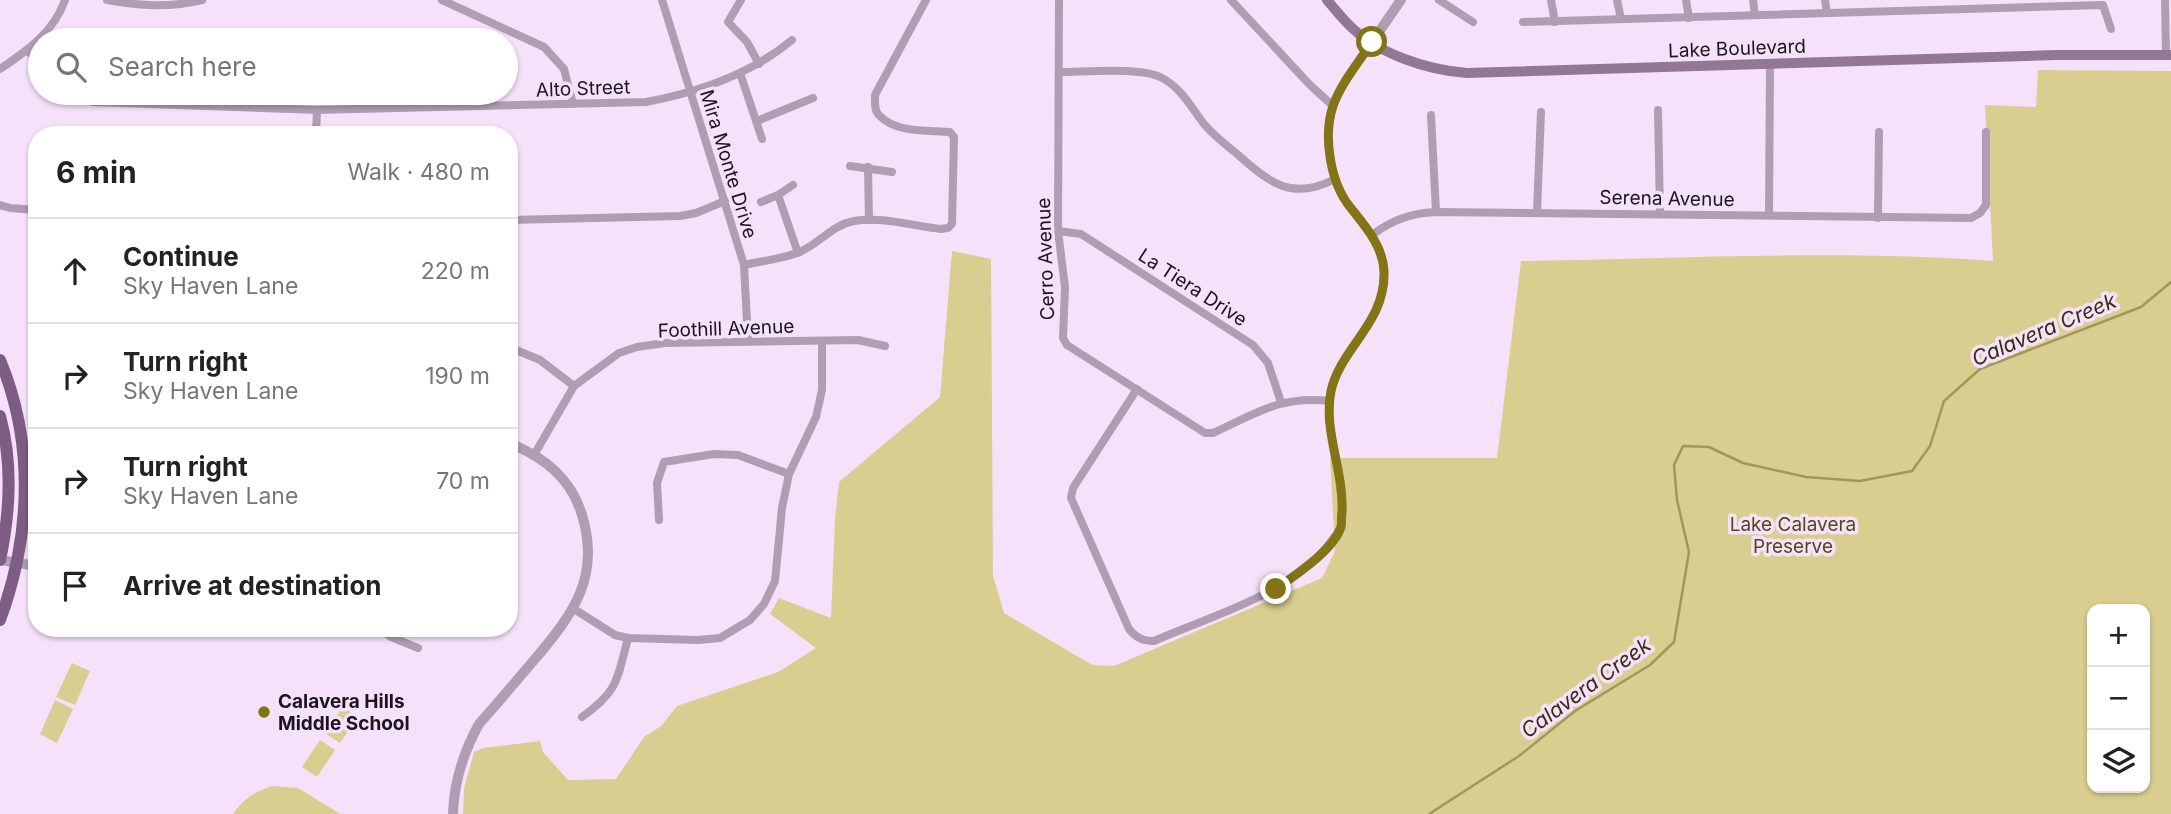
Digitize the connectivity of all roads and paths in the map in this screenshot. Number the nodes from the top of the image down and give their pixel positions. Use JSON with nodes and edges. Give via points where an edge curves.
{"nodes":[{"id":1,"x":65,"y":0,"type":"edge"},
{"id":2,"x":107,"y":0,"type":"edge"},
{"id":3,"x":202,"y":0,"type":"edge"},
{"id":4,"x":442,"y":0,"type":"edge"},
{"id":5,"x":662,"y":0,"type":"edge"},
{"id":6,"x":741,"y":0,"type":"edge"},
{"id":7,"x":926,"y":0,"type":"edge"},
{"id":8,"x":1059,"y":0,"type":"edge"},
{"id":9,"x":1231,"y":0,"type":"edge"},
{"id":10,"x":1327,"y":0,"type":"edge"},
{"id":11,"x":1401,"y":0,"type":"edge"},
{"id":12,"x":1439,"y":0,"type":"edge"},
{"id":13,"x":1551,"y":0,"type":"edge"},
{"id":14,"x":1617,"y":0,"type":"edge"},
{"id":15,"x":1686,"y":0,"type":"edge"},
{"id":16,"x":1753,"y":0,"type":"edge"},
{"id":17,"x":1825,"y":0,"type":"edge"},
{"id":18,"x":2165,"y":0,"type":"edge"},
{"id":19,"x":2087,"y":3,"type":"edge"},
{"id":20,"x":2020,"y":4,"type":"edge"},
{"id":21,"x":1827,"y":13,"type":"junction"},
{"id":22,"x":1755,"y":15,"type":"junction"},
{"id":23,"x":1689,"y":18,"type":"junction"},
{"id":24,"x":1621,"y":19,"type":"junction"},
{"id":25,"x":1473,"y":22,"type":"dead end"},
{"id":26,"x":1523,"y":22,"type":"dead end"},
{"id":27,"x":1555,"y":22,"type":"junction"},
{"id":28,"x":50,"y":28,"type":"edge"},
{"id":29,"x":503,"y":28,"type":"edge"},
{"id":30,"x":2110,"y":29,"type":"dead end"},
{"id":31,"x":518,"y":35,"type":"edge"},
{"id":32,"x":792,"y":40,"type":"dead end"},
{"id":33,"x":1372,"y":42,"type":"junction"},
{"id":34,"x":28,"y":51,"type":"edge"},
{"id":35,"x":2169,"y":55,"type":"edge"},
{"id":36,"x":759,"y":64,"type":"junction"},
{"id":37,"x":1770,"y":64,"type":"junction"},
{"id":38,"x":0,"y":69,"type":"edge"},
{"id":39,"x":1059,"y":72,"type":"junction"},
{"id":40,"x":740,"y":73,"type":"junction"},
{"id":41,"x":690,"y":90,"type":"junction"},
{"id":42,"x":813,"y":98,"type":"dead end"},
{"id":43,"x":573,"y":104,"type":"junction"},
{"id":44,"x":177,"y":105,"type":"edge"},
{"id":45,"x":1333,"y":106,"type":"junction"},
{"id":46,"x":317,"y":110,"type":"junction"},
{"id":47,"x":1658,"y":110,"type":"dead end"},
{"id":48,"x":1541,"y":113,"type":"dead end"},
{"id":49,"x":1431,"y":115,"type":"dead end"},
{"id":50,"x":757,"y":121,"type":"junction"},
{"id":51,"x":316,"y":126,"type":"edge"},
{"id":52,"x":1879,"y":132,"type":"dead end"},
{"id":53,"x":1986,"y":132,"type":"dead end"},
{"id":54,"x":762,"y":139,"type":"dead end"},
{"id":55,"x":850,"y":166,"type":"dead end"},
{"id":56,"x":868,"y":167,"type":"junction"},
{"id":57,"x":892,"y":173,"type":"dead end"},
{"id":58,"x":1335,"y":179,"type":"junction"},
{"id":59,"x":793,"y":185,"type":"dead end"},
{"id":60,"x":778,"y":195,"type":"junction"},
{"id":61,"x":725,"y":201,"type":"junction"},
{"id":62,"x":761,"y":202,"type":"dead end"},
{"id":63,"x":0,"y":205,"type":"edge"},
{"id":64,"x":28,"y":209,"type":"edge"},
{"id":65,"x":1436,"y":212,"type":"junction"},
{"id":66,"x":1537,"y":212,"type":"junction"},
{"id":67,"x":1660,"y":213,"type":"junction"},
{"id":68,"x":1769,"y":215,"type":"junction"},
{"id":69,"x":1878,"y":218,"type":"junction"},
{"id":70,"x":518,"y":220,"type":"edge"},
{"id":71,"x":869,"y":220,"type":"junction"},
{"id":72,"x":1058,"y":231,"type":"junction"},
{"id":73,"x":1372,"y":235,"type":"junction"},
{"id":74,"x":798,"y":253,"type":"junction"},
{"id":75,"x":744,"y":265,"type":"junction"},
{"id":76,"x":748,"y":341,"type":"junction"},
{"id":77,"x":822,"y":341,"type":"junction"},
{"id":78,"x":885,"y":346,"type":"dead end"},
{"id":79,"x":518,"y":351,"type":"edge"},
{"id":80,"x":0,"y":360,"type":"edge"},
{"id":81,"x":574,"y":386,"type":"junction"},
{"id":82,"x":1137,"y":389,"type":"junction"},
{"id":83,"x":1330,"y":401,"type":"junction"},
{"id":84,"x":1281,"y":402,"type":"junction"},
{"id":85,"x":0,"y":415,"type":"edge"},
{"id":86,"x":518,"y":447,"type":"edge"},
{"id":87,"x":534,"y":454,"type":"junction"},
{"id":88,"x":789,"y":474,"type":"junction"},
{"id":89,"x":659,"y":520,"type":"dead end"},
{"id":90,"x":0,"y":560,"type":"edge"},
{"id":91,"x":16,"y":562,"type":"junction"},
{"id":92,"x":28,"y":564,"type":"edge"},
{"id":93,"x":574,"y":608,"type":"junction"},
{"id":94,"x":0,"y":620,"type":"edge"},
{"id":95,"x":391,"y":637,"type":"edge"},
{"id":96,"x":628,"y":638,"type":"junction"},
{"id":97,"x":418,"y":648,"type":"dead end"},
{"id":98,"x":582,"y":717,"type":"dead end"},
{"id":99,"x":453,"y":814,"type":"edge"}],
"edges":[{"from":1,"to":28,"type":"street"},
{"from":2,"to":3,"type":"street","via":[[141,7]]},
{"from":4,"to":29,"type":"street"},
{"from":5,"to":41,"type":"street","name":"Mira Monte Drive"},
{"from":6,"to":36,"type":"street","via":[[728,22]]},
{"from":7,"to":71,"type":"street","via":[[875,96],[875,109],[900,127],[954,136],[952,224],[941,229]]},
{"from":8,"to":39,"type":"street","name":"Cerro Avenue"},
{"from":9,"to":45,"type":"street"},
{"from":10,"to":33,"type":"main road","name":"Lake Boulevard"},
{"from":11,"to":33,"type":"street"},
{"from":12,"to":25,"type":"street"},
{"from":13,"to":27,"type":"street"},
{"from":14,"to":24,"type":"street"},
{"from":15,"to":23,"type":"street"},
{"from":16,"to":22,"type":"street"},
{"from":17,"to":21,"type":"street"},
{"from":18,"to":35,"type":"street"},
{"from":19,"to":20,"type":"street"},
{"from":19,"to":30,"type":"street","via":[[2103,5]]},
{"from":20,"to":21,"type":"street"},
{"from":21,"to":22,"type":"street"},
{"from":22,"to":23,"type":"street"},
{"from":23,"to":24,"type":"street"},
{"from":24,"to":27,"type":"street"},
{"from":26,"to":27,"type":"street"},
{"from":31,"to":43,"type":"street","via":[[544,47],[564,69]]},
{"from":32,"to":36,"type":"street","name":"Alto Street"},
{"from":33,"to":37,"type":"main road","name":"Lake Boulevard","via":[[1424,65],[1466,73]]},
{"from":33,"to":45,"type":"street"},
{"from":34,"to":38,"type":"street"},
{"from":35,"to":37,"type":"main road","name":"Lake Boulevard"},
{"from":36,"to":40,"type":"street","name":"Alto Street"},
{"from":37,"to":68,"type":"street"},
{"from":39,"to":58,"type":"street","via":[[1141,72],[1160,77],[1179,90],[1206,127],[1267,180],[1295,190]]},
{"from":39,"to":72,"type":"street","name":"Cerro Avenue"},
{"from":40,"to":41,"type":"street","name":"Alto Street"},
{"from":40,"to":50,"type":"street"},
{"from":41,"to":43,"type":"street","name":"Alto Street","via":[[646,102]]},
{"from":41,"to":61,"type":"street","name":"Mira Monte Drive"},
{"from":42,"to":50,"type":"street"},
{"from":43,"to":46,"type":"street","name":"Alto Street"},
{"from":44,"to":46,"type":"street","name":"Alto Street"},
{"from":45,"to":58,"type":"street","via":[[1330,143]]},
{"from":46,"to":51,"type":"street"},
{"from":47,"to":67,"type":"street"},
{"from":48,"to":66,"type":"street"},
{"from":49,"to":65,"type":"street"},
{"from":50,"to":54,"type":"street"},
{"from":52,"to":69,"type":"street"},
{"from":53,"to":69,"type":"street","name":"Serena Avenue","via":[[1986,205],[1980,213],[1966,218]]},
{"from":55,"to":56,"type":"street"},
{"from":56,"to":57,"type":"street"},
{"from":56,"to":71,"type":"street"},
{"from":58,"to":73,"type":"street","via":[[1346,202]]},
{"from":59,"to":60,"type":"street"},
{"from":60,"to":62,"type":"street"},
{"from":60,"to":74,"type":"street"},
{"from":61,"to":70,"type":"street","via":[[680,216]]},
{"from":61,"to":75,"type":"street","name":"Mira Monte Drive"},
{"from":63,"to":64,"type":"street"},
{"from":65,"to":66,"type":"street","name":"Serena Avenue"},
{"from":65,"to":73,"type":"street","name":"Serena Avenue","via":[[1404,217]]},
{"from":66,"to":67,"type":"street","name":"Serena Avenue"},
{"from":67,"to":68,"type":"street","name":"Serena Avenue"},
{"from":68,"to":69,"type":"street","name":"Serena Avenue"},
{"from":71,"to":74,"type":"street","via":[[840,225]]},
{"from":72,"to":82,"type":"street","name":"Cerro Avenue","via":[[1065,287],[1063,338]]},
{"from":72,"to":84,"type":"street","name":"La Tiera Drive","via":[[1081,234],[1253,345],[1268,363]]},
{"from":73,"to":83,"type":"street","via":[[1384,270],[1382,295],[1376,313],[1340,369]]},
{"from":74,"to":75,"type":"street"},
{"from":75,"to":76,"type":"street","name":"Mira Monte Drive"},
{"from":76,"to":77,"type":"street","name":"Foothill Avenue"},
{"from":76,"to":81,"type":"street","name":"Foothill Avenue","via":[[637,347],[620,353]]},
{"from":77,"to":78,"type":"street","name":"Foothill Avenue","via":[[858,340]]},
{"from":77,"to":88,"type":"street","via":[[822,390],[816,417]]},
{"from":79,"to":81,"type":"street","via":[[540,360]]},
{"from":80,"to":91,"type":"main road","via":[[20,430],[25,467]]},
{"from":81,"to":87,"type":"street","name":"Foothill Avenue"},
{"from":82,"to":83,"type":"street","via":[[1070,498],[1129,629],[1146,641],[1276,589],[1320,557],[1340,528],[1341,518]]},
{"from":82,"to":84,"type":"street","name":"Cerro Avenue","via":[[1205,433]]},
{"from":83,"to":84,"type":"street","name":"Cerro Avenue"},
{"from":85,"to":90,"type":"main road","via":[[9,486]]},
{"from":86,"to":87,"type":"street"},
{"from":87,"to":93,"type":"street","via":[[555,469],[572,490],[586,529],[586,575]]},
{"from":88,"to":89,"type":"street","via":[[738,455],[664,461],[657,483]]},
{"from":88,"to":96,"type":"street","via":[[775,581],[750,620],[720,638]]},
{"from":90,"to":91,"type":"street"},
{"from":91,"to":92,"type":"street"},
{"from":91,"to":94,"type":"main road"},
{"from":93,"to":96,"type":"street","via":[[615,635]]},
{"from":93,"to":99,"type":"street","via":[[479,724],[458,771]]},
{"from":95,"to":97,"type":"street"},
{"from":96,"to":98,"type":"street","via":[[615,685]]}]}
